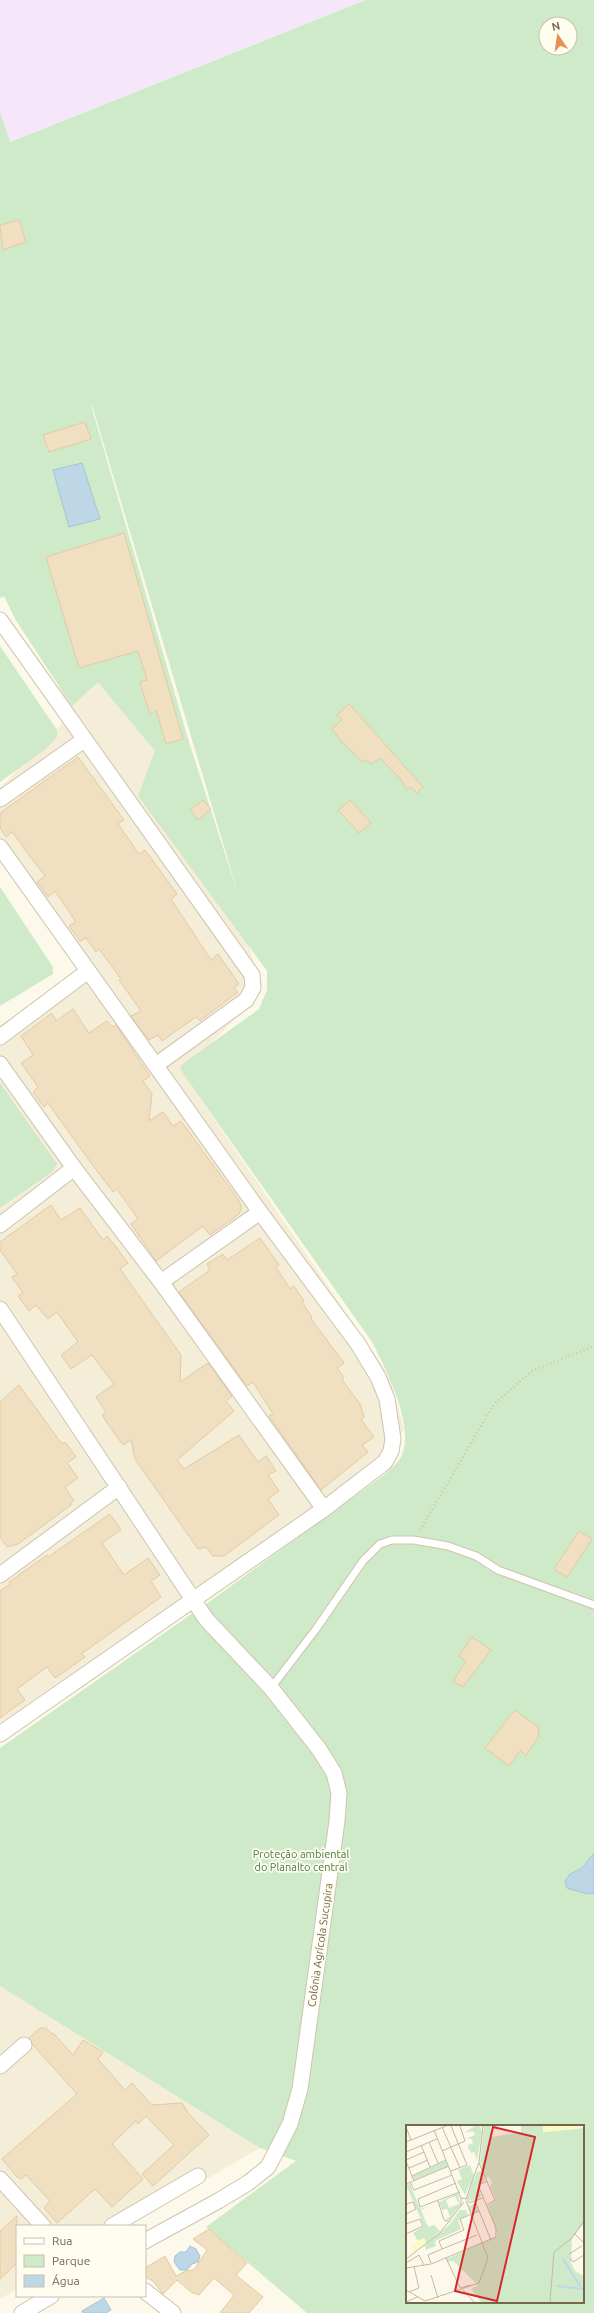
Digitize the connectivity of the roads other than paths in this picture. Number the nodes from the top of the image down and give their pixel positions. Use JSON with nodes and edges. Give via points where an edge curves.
{"nodes":[{"id":1,"x":0,"y":620,"type":"edge"},
{"id":2,"x":6,"y":633,"type":"edge"},
{"id":3,"x":84,"y":740,"type":"junction"},
{"id":4,"x":0,"y":799,"type":"edge"},
{"id":5,"x":0,"y":847,"type":"edge"},
{"id":6,"x":88,"y":971,"type":"junction"},
{"id":7,"x":0,"y":1037,"type":"edge"},
{"id":8,"x":0,"y":1064,"type":"edge"},
{"id":9,"x":156,"y":1065,"type":"junction"},
{"id":10,"x":74,"y":1168,"type":"junction"},
{"id":11,"x":260,"y":1212,"type":"junction"},
{"id":12,"x":0,"y":1225,"type":"edge"},
{"id":13,"x":160,"y":1282,"type":"junction"},
{"id":14,"x":0,"y":1310,"type":"edge"},
{"id":15,"x":119,"y":1487,"type":"junction"},
{"id":16,"x":324,"y":1509,"type":"junction"},
{"id":17,"x":3,"y":1567,"type":"edge"},
{"id":18,"x":192,"y":1600,"type":"junction"},
{"id":19,"x":594,"y":1605,"type":"edge"},
{"id":20,"x":271,"y":1688,"type":"junction"},
{"id":21,"x":0,"y":1734,"type":"edge"},
{"id":22,"x":24,"y":2045,"type":"dead end"},
{"id":23,"x":0,"y":2066,"type":"edge"},
{"id":24,"x":198,"y":2176,"type":"dead end"},
{"id":25,"x":0,"y":2178,"type":"edge"},
{"id":26,"x":42,"y":2225,"type":"edge"},
{"id":27,"x":114,"y":2225,"type":"edge"},
{"id":28,"x":146,"y":2240,"type":"edge"},
{"id":29,"x":146,"y":2292,"type":"edge"},
{"id":30,"x":48,"y":2297,"type":"edge"},
{"id":31,"x":22,"y":2313,"type":"edge"},
{"id":32,"x":172,"y":2313,"type":"edge"}],
"edges":[{"from":1,"to":2,"type":"street"},
{"from":2,"to":3,"type":"street"},
{"from":3,"to":4,"type":"street"},
{"from":3,"to":9,"type":"street","via":[[252,975],[253,988],[246,1000]]},
{"from":5,"to":6,"type":"street"},
{"from":6,"to":7,"type":"street"},
{"from":6,"to":9,"type":"street"},
{"from":8,"to":10,"type":"street"},
{"from":9,"to":11,"type":"street"},
{"from":10,"to":12,"type":"street"},
{"from":10,"to":13,"type":"street"},
{"from":11,"to":13,"type":"street"},
{"from":11,"to":16,"type":"street","via":[[358,1344],[378,1377],[387,1399],[392,1439],[391,1451],[385,1462]]},
{"from":13,"to":16,"type":"street"},
{"from":14,"to":15,"type":"street","name":"Colônia Agrícola Sucupira"},
{"from":15,"to":17,"type":"street"},
{"from":15,"to":18,"type":"street","name":"Colônia Agrícola Sucupira"},
{"from":16,"to":18,"type":"street"},
{"from":18,"to":20,"type":"street","name":"Colônia Agrícola Sucupira","via":[[206,1619]]},
{"from":18,"to":21,"type":"street"},
{"from":19,"to":20,"type":"lane","via":[[498,1570],[476,1556],[448,1546],[414,1540],[392,1540],[380,1544],[373,1550]]},
{"from":20,"to":28,"type":"street","name":"Colônia Agrícola Sucupira","via":[[334,1772],[339,1793],[300,2089],[290,2124],[268,2167],[230,2194]]},
{"from":22,"to":23,"type":"street"},
{"from":24,"to":27,"type":"street"},
{"from":25,"to":26,"type":"street"},
{"from":29,"to":32,"type":"street"},
{"from":30,"to":31,"type":"street"}]}
